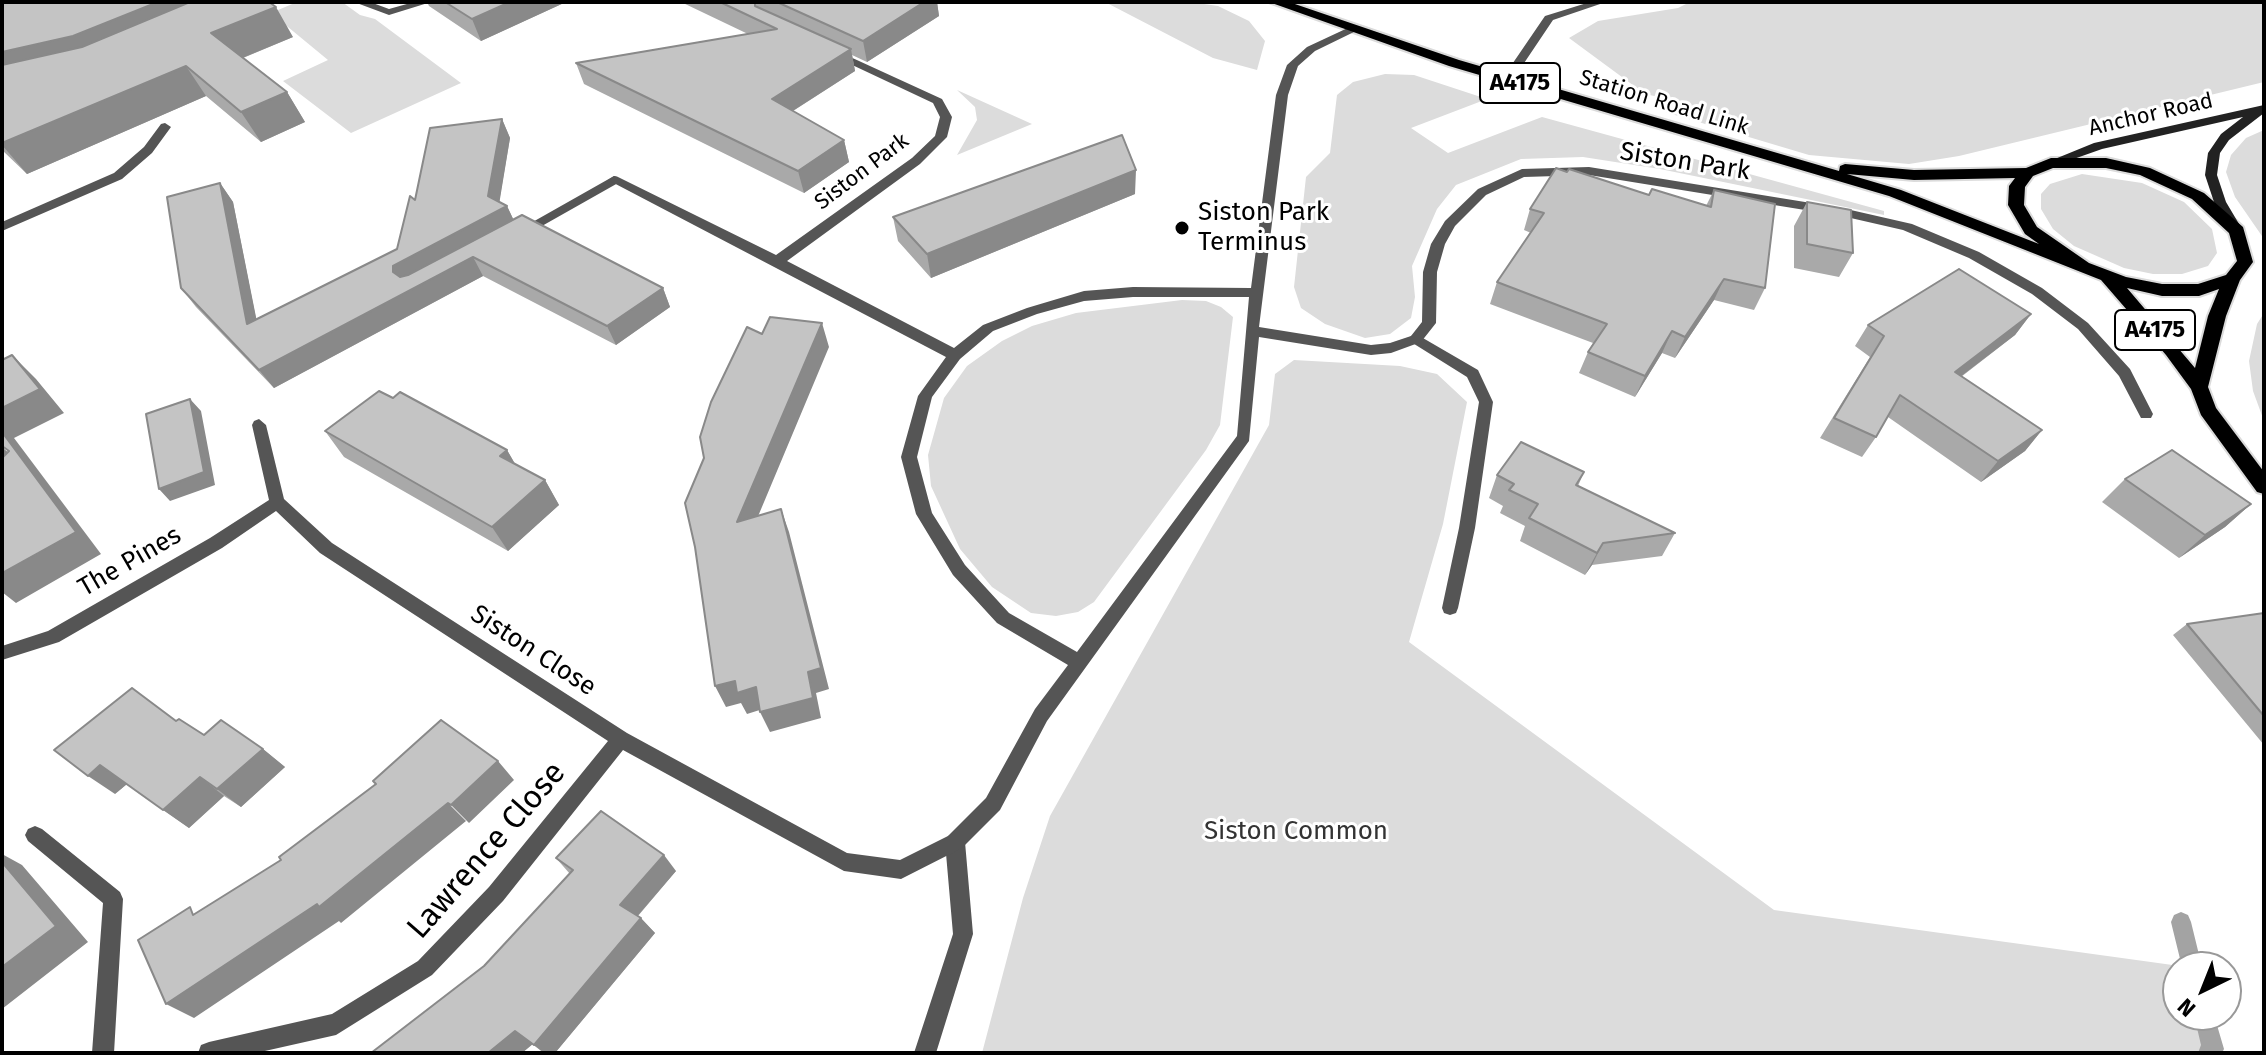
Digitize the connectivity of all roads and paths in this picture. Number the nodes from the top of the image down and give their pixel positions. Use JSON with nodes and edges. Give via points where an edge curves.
{"nodes":[{"id":1,"x":359,"y":2,"type":"edge"},
{"id":2,"x":426,"y":2,"type":"edge"},
{"id":3,"x":1276,"y":2,"type":"edge"},
{"id":4,"x":1556,"y":2,"type":"edge"},
{"id":5,"x":1601,"y":2,"type":"edge"},
{"id":6,"x":1549,"y":18,"type":"junction"},
{"id":7,"x":1352,"y":29,"type":"junction"},
{"id":8,"x":824,"y":49,"type":"edge"},
{"id":9,"x":1508,"y":79,"type":"junction"},
{"id":10,"x":2262,"y":109,"type":"edge"},
{"id":11,"x":165,"y":127,"type":"dead end"},
{"id":12,"x":1766,"y":157,"type":"junction"},
{"id":13,"x":2051,"y":163,"type":"junction"},
{"id":14,"x":2028,"y":173,"type":"junction"},
{"id":15,"x":2,"y":227,"type":"edge"},
{"id":16,"x":2237,"y":231,"type":"junction"},
{"id":17,"x":506,"y":240,"type":"edge"},
{"id":18,"x":777,"y":261,"type":"junction"},
{"id":19,"x":2083,"y":267,"type":"junction"},
{"id":20,"x":2106,"y":276,"type":"junction"},
{"id":21,"x":2232,"y":279,"type":"junction"},
{"id":22,"x":1258,"y":293,"type":"junction"},
{"id":23,"x":1252,"y":331,"type":"junction"},
{"id":24,"x":1416,"y":339,"type":"junction"},
{"id":25,"x":955,"y":355,"type":"junction"},
{"id":26,"x":2199,"y":387,"type":"junction"},
{"id":27,"x":2146,"y":414,"type":"dead end"},
{"id":28,"x":259,"y":425,"type":"dead end"},
{"id":29,"x":2264,"y":487,"type":"edge"},
{"id":30,"x":277,"y":502,"type":"junction"},
{"id":31,"x":1450,"y":608,"type":"dead end"},
{"id":32,"x":2,"y":653,"type":"edge"},
{"id":33,"x":1080,"y":663,"type":"junction"},
{"id":34,"x":621,"y":739,"type":"junction"},
{"id":35,"x":35,"y":835,"type":"dead end"},
{"id":36,"x":955,"y":842,"type":"junction"},
{"id":37,"x":103,"y":1053,"type":"edge"},
{"id":38,"x":209,"y":1053,"type":"edge"},
{"id":39,"x":925,"y":1053,"type":"edge"}],
"edges":[{"from":1,"to":2,"type":"street","via":[[389,12]]},
{"from":3,"to":7,"type":"main road","name":"Station Road Link","number":"A4175"},
{"from":4,"to":6,"type":"street"},
{"from":5,"to":6,"type":"street"},
{"from":6,"to":9,"type":"street"},
{"from":7,"to":9,"type":"main road","name":"Station Road Link","number":"A4175"},
{"from":7,"to":22,"type":"street","via":[[1311,49],[1293,65],[1282,95]]},
{"from":8,"to":18,"type":"street","name":"Siston Park","via":[[938,101],[946,117],[941,137],[916,161]]},
{"from":9,"to":12,"type":"main road","name":"Station Road Link","number":"A4175"},
{"from":10,"to":13,"type":"street","name":"Anchor Road","via":[[2098,146]]},
{"from":10,"to":16,"type":"street","name":"Anchor Road","via":[[2225,137],[2214,153],[2211,175]]},
{"from":11,"to":15,"type":"street","via":[[118,176]]},
{"from":12,"to":14,"type":"main road","name":"Station Road Link","number":"A4175","via":[[1914,175]]},
{"from":12,"to":19,"type":"main road","name":"Station Road Link","number":"A4175","via":[[1895,193]]},
{"from":13,"to":14,"type":"main road","number":"A4175"},
{"from":13,"to":16,"type":"main road","number":"A4175","via":[[2106,163],[2154,175],[2198,196]]},
{"from":14,"to":19,"type":"main road","number":"A4175","via":[[2017,186],[2016,205],[2031,230]]},
{"from":16,"to":21,"type":"main road","number":"A4175","via":[[2245,262]]},
{"from":17,"to":18,"type":"street","via":[[614,180]]},
{"from":18,"to":25,"type":"street"},
{"from":19,"to":20,"type":"main road","number":"A4175"},
{"from":20,"to":21,"type":"main road","number":"A4175","via":[[2162,290],[2199,290]]},
{"from":20,"to":26,"type":"main road","number":"A4175","via":[[2139,309]]},
{"from":21,"to":26,"type":"main road","number":"A4175"},
{"from":22,"to":23,"type":"street"},
{"from":22,"to":25,"type":"street","via":[[1084,296],[988,328]]},
{"from":23,"to":24,"type":"street","via":[[1371,350]]},
{"from":23,"to":33,"type":"street","via":[[1244,437]]},
{"from":24,"to":27,"type":"street","name":"Siston Park","via":[[1429,323],[1430,272],[1438,244],[1482,192],[1522,173],[1589,171],[1842,212],[1907,227],[1974,255],[2037,291],[2083,326],[2125,373]]},
{"from":24,"to":31,"type":"street","via":[[1473,374],[1486,402]]},
{"from":25,"to":33,"type":"street","via":[[925,396],[909,457],[924,514],[959,570],[1003,618]]},
{"from":26,"to":29,"type":"main road","number":"A4175","via":[[2208,410]]},
{"from":28,"to":30,"type":"street"},
{"from":30,"to":32,"type":"street","name":"The Pines","via":[[53,637]]},
{"from":30,"to":34,"type":"street","name":"Siston Close","via":[[326,548]]},
{"from":33,"to":36,"type":"street","via":[[1041,715],[993,804]]},
{"from":34,"to":36,"type":"street","name":"Siston Close","via":[[844,862],[901,870]]},
{"from":34,"to":38,"type":"street","name":"Lawrence Close","via":[[496,894],[425,968],[336,1024]]},
{"from":35,"to":37,"type":"street","via":[[113,899]]},
{"from":36,"to":39,"type":"street","via":[[963,934]]}]}
